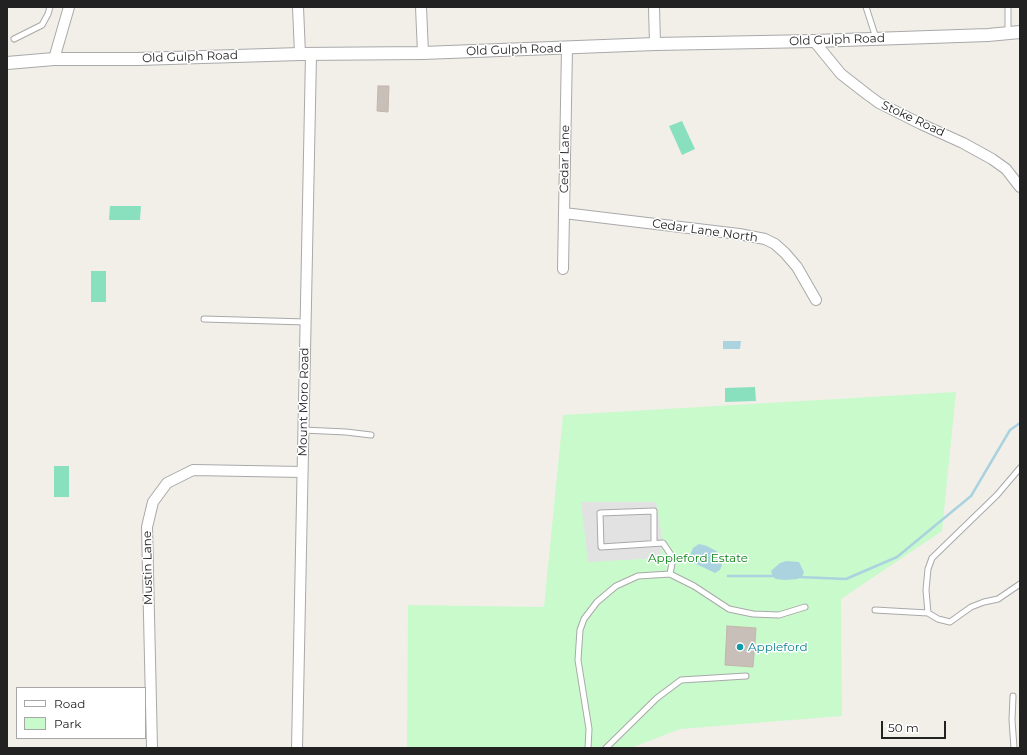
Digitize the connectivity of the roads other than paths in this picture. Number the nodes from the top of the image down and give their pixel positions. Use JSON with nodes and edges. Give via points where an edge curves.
{"nodes":[{"id":1,"x":50,"y":7,"type":"edge"},
{"id":2,"x":69,"y":7,"type":"edge"},
{"id":3,"x":298,"y":7,"type":"edge"},
{"id":4,"x":421,"y":7,"type":"edge"},
{"id":5,"x":654,"y":7,"type":"edge"},
{"id":6,"x":866,"y":7,"type":"edge"},
{"id":7,"x":1008,"y":7,"type":"edge"},
{"id":8,"x":1014,"y":33,"type":"edge"},
{"id":9,"x":14,"y":39,"type":"dead end"},
{"id":10,"x":877,"y":39,"type":"junction"},
{"id":11,"x":814,"y":41,"type":"junction"},
{"id":12,"x":655,"y":44,"type":"junction"},
{"id":13,"x":567,"y":48,"type":"junction"},
{"id":14,"x":423,"y":53,"type":"junction"},
{"id":15,"x":305,"y":55,"type":"junction"},
{"id":16,"x":54,"y":59,"type":"junction"},
{"id":17,"x":7,"y":63,"type":"edge"},
{"id":18,"x":1020,"y":187,"type":"edge"},
{"id":19,"x":564,"y":213,"type":"junction"},
{"id":20,"x":563,"y":269,"type":"dead end"},
{"id":21,"x":816,"y":300,"type":"dead end"},
{"id":22,"x":204,"y":319,"type":"dead end"},
{"id":23,"x":306,"y":322,"type":"junction"},
{"id":24,"x":303,"y":430,"type":"junction"},
{"id":25,"x":371,"y":435,"type":"dead end"},
{"id":26,"x":1020,"y":468,"type":"edge"},
{"id":27,"x":302,"y":472,"type":"junction"},
{"id":28,"x":654,"y":543,"type":"junction"},
{"id":29,"x":670,"y":574,"type":"junction"},
{"id":30,"x":1020,"y":584,"type":"edge"},
{"id":31,"x":805,"y":607,"type":"dead end"},
{"id":32,"x":875,"y":610,"type":"dead end"},
{"id":33,"x":928,"y":613,"type":"junction"},
{"id":34,"x":746,"y":676,"type":"dead end"},
{"id":35,"x":1013,"y":696,"type":"dead end"},
{"id":36,"x":152,"y":748,"type":"edge"},
{"id":37,"x":297,"y":748,"type":"edge"},
{"id":38,"x":588,"y":748,"type":"edge"},
{"id":39,"x":606,"y":748,"type":"edge"},
{"id":40,"x":1014,"y":748,"type":"edge"}],
"edges":[{"from":1,"to":9,"type":"lane","via":[[42,25]]},
{"from":2,"to":16,"type":"street"},
{"from":3,"to":15,"type":"street","name":"Mount Moro Road"},
{"from":4,"to":14,"type":"street"},
{"from":5,"to":12,"type":"street"},
{"from":6,"to":10,"type":"lane"},
{"from":7,"to":8,"type":"lane"},
{"from":8,"to":10,"type":"street","name":"Old Gulph Road"},
{"from":10,"to":11,"type":"street","name":"Old Gulph Road"},
{"from":11,"to":12,"type":"street","name":"Old Gulph Road"},
{"from":11,"to":18,"type":"street","name":"Stoke Road","via":[[841,74],[868,96],[992,158],[1006,169]]},
{"from":12,"to":13,"type":"street","name":"Old Gulph Road"},
{"from":13,"to":14,"type":"street","name":"Old Gulph Road"},
{"from":13,"to":19,"type":"street","name":"Cedar Lane"},
{"from":14,"to":15,"type":"street","name":"Old Gulph Road"},
{"from":15,"to":16,"type":"street","name":"Old Gulph Road"},
{"from":15,"to":23,"type":"street","name":"Mount Moro Road"},
{"from":16,"to":17,"type":"street","name":"Old Gulph Road"},
{"from":19,"to":20,"type":"street","name":"Cedar Lane"},
{"from":19,"to":21,"type":"street","name":"Cedar Lane North","via":[[765,239],[775,244],[797,267]]},
{"from":22,"to":23,"type":"lane"},
{"from":23,"to":24,"type":"street","name":"Mount Moro Road"},
{"from":24,"to":25,"type":"lane"},
{"from":24,"to":27,"type":"street","name":"Mount Moro Road"},
{"from":26,"to":33,"type":"lane","via":[[997,495],[932,558],[926,590]]},
{"from":27,"to":36,"type":"street","name":"Mustin Lane","via":[[194,470],[167,483],[153,502],[147,527]]},
{"from":27,"to":37,"type":"street","name":"Mount Moro Road"},
{"from":28,"to":28,"type":"lane","via":[[601,547],[600,513],[654,511]]},
{"from":28,"to":29,"type":"lane","via":[[663,543],[673,558]]},
{"from":29,"to":31,"type":"lane","via":[[729,609],[779,615]]},
{"from":29,"to":38,"type":"lane","via":[[638,576],[616,586],[597,602],[584,619],[580,630],[578,660],[589,729]]},
{"from":30,"to":33,"type":"lane","via":[[998,599],[971,607],[950,622]]},
{"from":32,"to":33,"type":"lane"},
{"from":34,"to":39,"type":"lane","via":[[681,680],[657,698]]},
{"from":35,"to":40,"type":"lane"}]}
